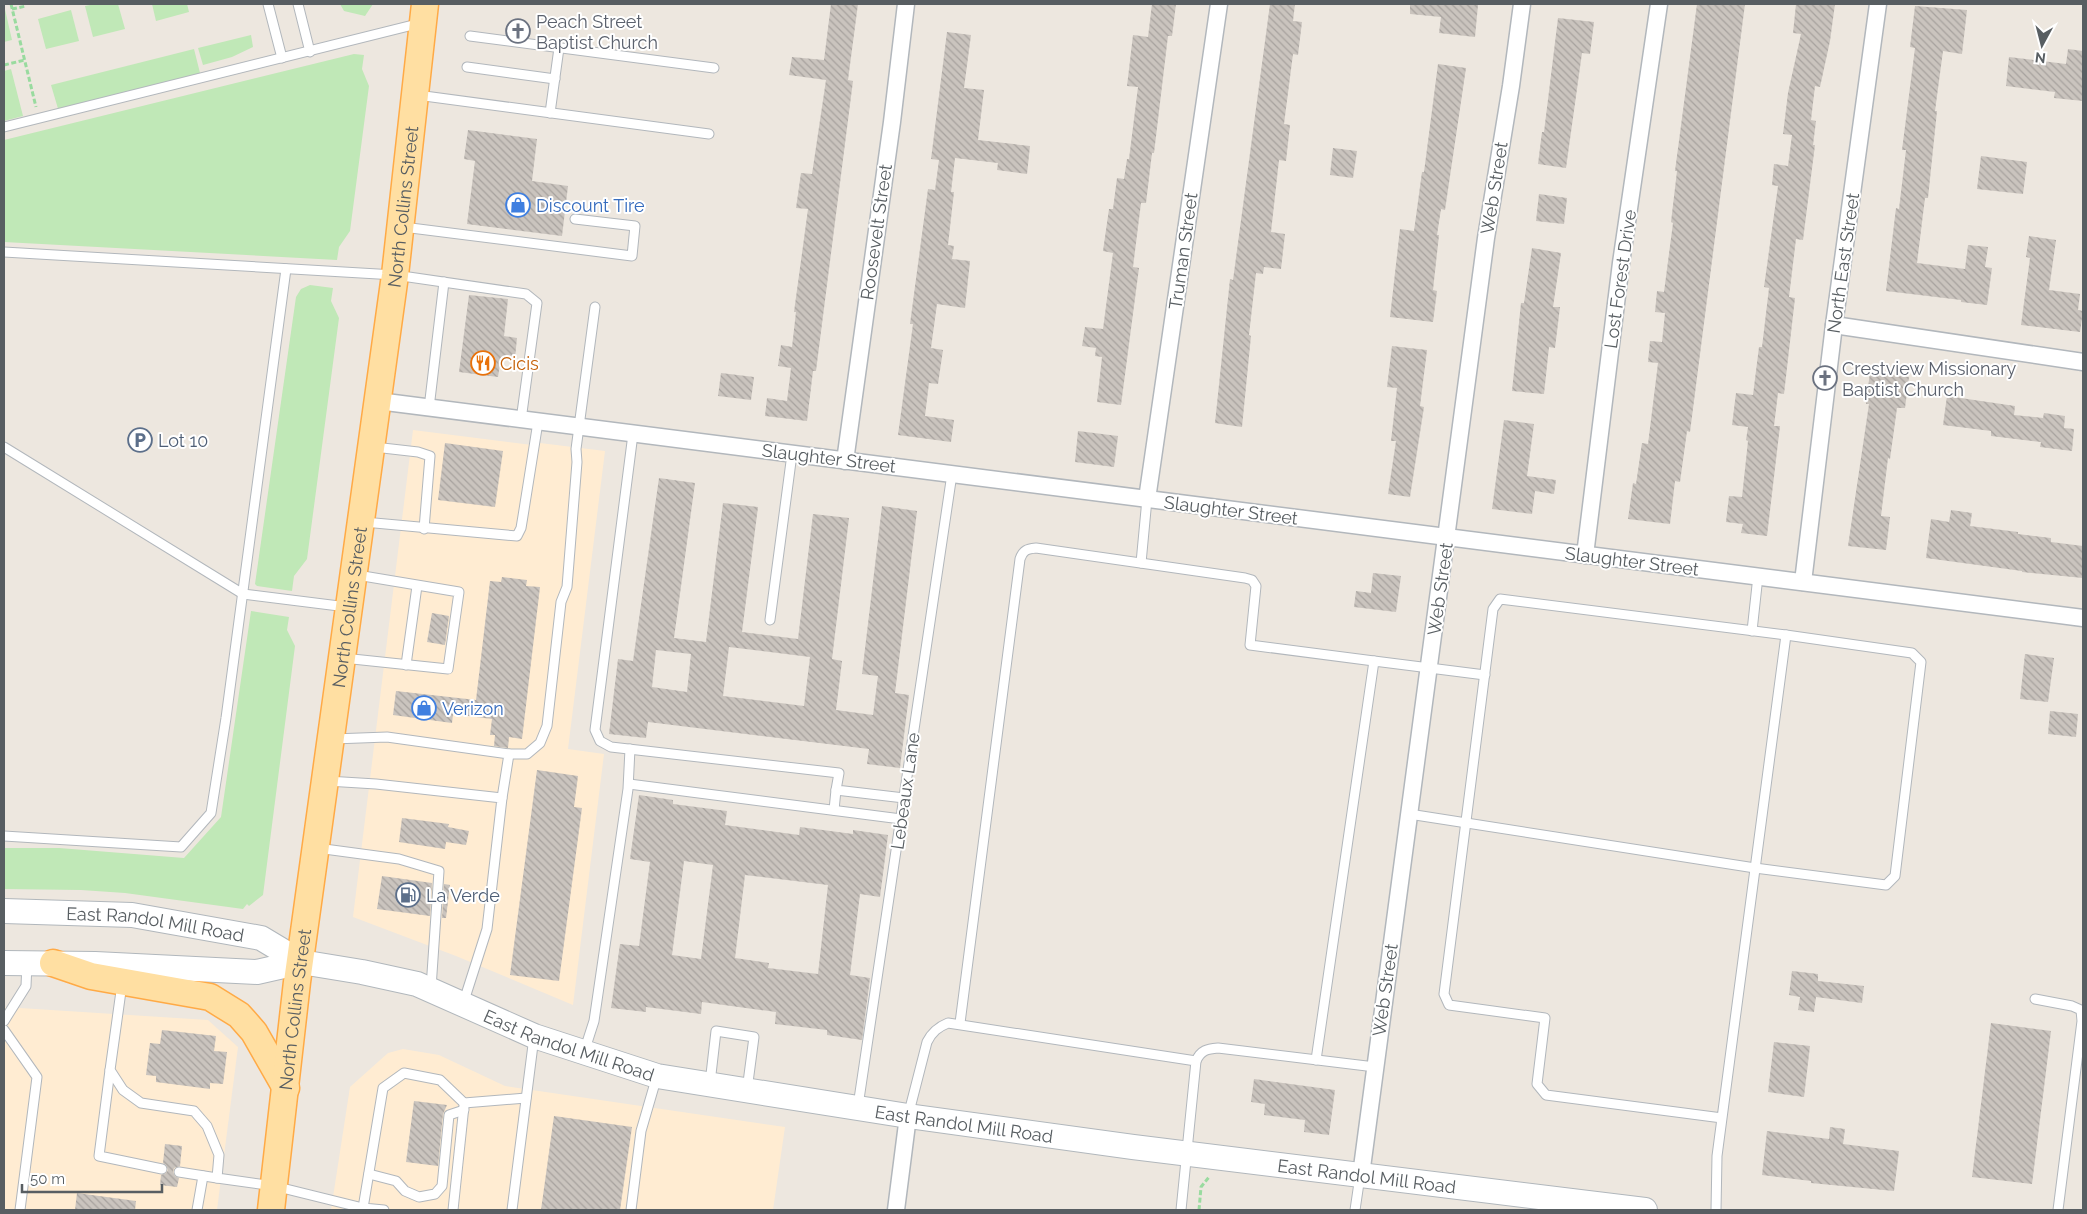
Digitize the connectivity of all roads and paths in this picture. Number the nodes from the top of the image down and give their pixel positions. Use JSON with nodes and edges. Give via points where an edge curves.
{"nodes":[{"id":1,"x":11,"y":4,"type":"edge"},
{"id":2,"x":268,"y":4,"type":"edge"},
{"id":3,"x":298,"y":4,"type":"edge"},
{"id":4,"x":906,"y":4,"type":"edge"},
{"id":5,"x":1219,"y":4,"type":"edge"},
{"id":6,"x":1522,"y":4,"type":"edge"},
{"id":7,"x":1660,"y":4,"type":"edge"},
{"id":8,"x":1878,"y":4,"type":"edge"},
{"id":9,"x":26,"y":6,"type":"dead end"},
{"id":10,"x":12,"y":10,"type":"junction"},
{"id":11,"x":423,"y":13,"type":"edge"},
{"id":12,"x":470,"y":36,"type":"dead end"},
{"id":13,"x":559,"y":48,"type":"junction"},
{"id":14,"x":310,"y":52,"type":"junction"},
{"id":15,"x":282,"y":58,"type":"junction"},
{"id":16,"x":25,"y":60,"type":"junction"},
{"id":17,"x":4,"y":65,"type":"edge"},
{"id":18,"x":467,"y":67,"type":"dead end"},
{"id":19,"x":714,"y":68,"type":"dead end"},
{"id":20,"x":555,"y":79,"type":"junction"},
{"id":21,"x":414,"y":95,"type":"junction"},
{"id":22,"x":550,"y":113,"type":"junction"},
{"id":23,"x":39,"y":118,"type":"junction"},
{"id":24,"x":4,"y":127,"type":"edge"},
{"id":25,"x":709,"y":134,"type":"dead end"},
{"id":26,"x":576,"y":219,"type":"dead end"},
{"id":27,"x":401,"y":226,"type":"junction"},
{"id":28,"x":4,"y":252,"type":"edge"},
{"id":29,"x":286,"y":269,"type":"junction"},
{"id":30,"x":395,"y":276,"type":"junction"},
{"id":31,"x":444,"y":282,"type":"junction"},
{"id":32,"x":595,"y":307,"type":"dead end"},
{"id":33,"x":1834,"y":325,"type":"junction"},
{"id":34,"x":2083,"y":362,"type":"edge"},
{"id":35,"x":378,"y":401,"type":"junction"},
{"id":36,"x":429,"y":408,"type":"junction"},
{"id":37,"x":521,"y":420,"type":"junction"},
{"id":38,"x":538,"y":422,"type":"junction"},
{"id":39,"x":579,"y":427,"type":"junction"},
{"id":40,"x":633,"y":434,"type":"junction"},
{"id":41,"x":4,"y":447,"type":"edge"},
{"id":42,"x":371,"y":447,"type":"junction"},
{"id":43,"x":792,"y":454,"type":"junction"},
{"id":44,"x":845,"y":460,"type":"junction"},
{"id":45,"x":952,"y":474,"type":"junction"},
{"id":46,"x":1147,"y":499,"type":"junction"},
{"id":47,"x":361,"y":521,"type":"junction"},
{"id":48,"x":424,"y":529,"type":"junction"},
{"id":49,"x":1447,"y":537,"type":"junction"},
{"id":50,"x":1586,"y":555,"type":"junction"},
{"id":51,"x":1141,"y":563,"type":"junction"},
{"id":52,"x":354,"y":575,"type":"junction"},
{"id":53,"x":1758,"y":576,"type":"junction"},
{"id":54,"x":1803,"y":582,"type":"junction"},
{"id":55,"x":417,"y":586,"type":"junction"},
{"id":56,"x":243,"y":594,"type":"junction"},
{"id":57,"x":349,"y":608,"type":"junction"},
{"id":58,"x":2083,"y":618,"type":"edge"},
{"id":59,"x":770,"y":620,"type":"dead end"},
{"id":60,"x":1752,"y":631,"type":"junction"},
{"id":61,"x":1786,"y":635,"type":"junction"},
{"id":62,"x":342,"y":658,"type":"junction"},
{"id":63,"x":1374,"y":661,"type":"junction"},
{"id":64,"x":406,"y":665,"type":"junction"},
{"id":65,"x":1429,"y":669,"type":"junction"},
{"id":66,"x":1485,"y":675,"type":"junction"},
{"id":67,"x":331,"y":740,"type":"junction"},
{"id":68,"x":630,"y":749,"type":"junction"},
{"id":69,"x":509,"y":754,"type":"junction"},
{"id":70,"x":326,"y":781,"type":"junction"},
{"id":71,"x":628,"y":784,"type":"junction"},
{"id":72,"x":836,"y":790,"type":"junction"},
{"id":73,"x":502,"y":798,"type":"junction"},
{"id":74,"x":904,"y":798,"type":"junction"},
{"id":75,"x":834,"y":810,"type":"junction"},
{"id":76,"x":1409,"y":814,"type":"junction"},
{"id":77,"x":901,"y":819,"type":"junction"},
{"id":78,"x":1465,"y":823,"type":"junction"},
{"id":79,"x":4,"y":836,"type":"edge"},
{"id":80,"x":316,"y":848,"type":"junction"},
{"id":81,"x":1755,"y":868,"type":"junction"},
{"id":82,"x":4,"y":911,"type":"edge"},
{"id":83,"x":53,"y":962,"type":"junction"},
{"id":84,"x":300,"y":962,"type":"junction"},
{"id":85,"x":4,"y":963,"type":"edge"},
{"id":86,"x":27,"y":963,"type":"junction"},
{"id":87,"x":122,"y":981,"type":"junction"},
{"id":88,"x":431,"y":991,"type":"junction"},
{"id":89,"x":2035,"y":999,"type":"dead end"},
{"id":90,"x":463,"y":1005,"type":"junction"},
{"id":91,"x":4,"y":1022,"type":"edge"},
{"id":92,"x":960,"y":1023,"type":"junction"},
{"id":93,"x":4,"y":1030,"type":"edge"},
{"id":94,"x":534,"y":1036,"type":"junction"},
{"id":95,"x":584,"y":1052,"type":"junction"},
{"id":96,"x":1316,"y":1060,"type":"junction"},
{"id":97,"x":1196,"y":1061,"type":"junction"},
{"id":98,"x":1375,"y":1067,"type":"junction"},
{"id":99,"x":110,"y":1070,"type":"junction"},
{"id":100,"x":657,"y":1076,"type":"junction"},
{"id":101,"x":709,"y":1084,"type":"junction"},
{"id":102,"x":286,"y":1088,"type":"junction"},
{"id":103,"x":747,"y":1091,"type":"junction"},
{"id":104,"x":526,"y":1098,"type":"junction"},
{"id":105,"x":464,"y":1107,"type":"junction"},
{"id":106,"x":858,"y":1109,"type":"junction"},
{"id":107,"x":908,"y":1116,"type":"junction"},
{"id":108,"x":1722,"y":1118,"type":"junction"},
{"id":109,"x":1186,"y":1153,"type":"junction"},
{"id":110,"x":162,"y":1169,"type":"dead end"},
{"id":111,"x":179,"y":1172,"type":"dead end"},
{"id":112,"x":369,"y":1174,"type":"junction"},
{"id":113,"x":1361,"y":1174,"type":"junction"},
{"id":114,"x":203,"y":1176,"type":"junction"},
{"id":115,"x":1209,"y":1177,"type":"dead end"},
{"id":116,"x":217,"y":1178,"type":"junction"},
{"id":117,"x":272,"y":1198,"type":"edge"},
{"id":118,"x":363,"y":1209,"type":"edge"},
{"id":119,"x":20,"y":1210,"type":"edge"},
{"id":120,"x":197,"y":1210,"type":"edge"},
{"id":121,"x":384,"y":1210,"type":"edge"},
{"id":122,"x":453,"y":1210,"type":"edge"},
{"id":123,"x":512,"y":1210,"type":"edge"},
{"id":124,"x":631,"y":1210,"type":"edge"},
{"id":125,"x":896,"y":1210,"type":"edge"},
{"id":126,"x":1181,"y":1210,"type":"edge"},
{"id":127,"x":1199,"y":1210,"type":"edge"},
{"id":128,"x":1356,"y":1210,"type":"edge"},
{"id":129,"x":1645,"y":1210,"type":"edge"},
{"id":130,"x":1716,"y":1210,"type":"edge"},
{"id":131,"x":2058,"y":1210,"type":"edge"}],
"edges":[{"from":1,"to":10,"type":"path"},
{"from":2,"to":15,"type":"lane"},
{"from":3,"to":14,"type":"lane"},
{"from":4,"to":44,"type":"street","name":"Roosevelt Street"},
{"from":5,"to":46,"type":"street","name":"Truman Street"},
{"from":6,"to":49,"type":"street","name":"Web Street","via":[[1486,238]]},
{"from":7,"to":50,"type":"street","name":"Lost Forest Drive","via":[[1621,263]]},
{"from":8,"to":33,"type":"street","name":"North East Street"},
{"from":9,"to":10,"type":"path"},
{"from":10,"to":16,"type":"path"},
{"from":11,"to":14,"type":"lane"},
{"from":11,"to":21,"type":"main road","name":"North Collins Street"},
{"from":12,"to":13,"type":"lane"},
{"from":13,"to":19,"type":"lane"},
{"from":13,"to":20,"type":"lane"},
{"from":14,"to":15,"type":"lane"},
{"from":15,"to":23,"type":"lane"},
{"from":16,"to":17,"type":"path"},
{"from":16,"to":23,"type":"path"},
{"from":18,"to":20,"type":"lane"},
{"from":20,"to":22,"type":"lane"},
{"from":21,"to":22,"type":"lane"},
{"from":21,"to":27,"type":"main road","name":"North Collins Street"},
{"from":22,"to":25,"type":"lane"},
{"from":23,"to":24,"type":"lane"},
{"from":26,"to":27,"type":"lane","via":[[635,226],[632,256]]},
{"from":27,"to":30,"type":"main road","name":"North Collins Street"},
{"from":28,"to":29,"type":"lane"},
{"from":29,"to":30,"type":"lane"},
{"from":29,"to":56,"type":"lane"},
{"from":30,"to":31,"type":"lane"},
{"from":30,"to":35,"type":"main road","name":"North Collins Street"},
{"from":31,"to":36,"type":"lane"},
{"from":31,"to":37,"type":"lane","via":[[526,294],[537,303]]},
{"from":32,"to":39,"type":"lane"},
{"from":33,"to":34,"type":"street"},
{"from":33,"to":54,"type":"street","name":"North East Street"},
{"from":35,"to":36,"type":"street","name":"Slaughter Street"},
{"from":35,"to":42,"type":"main road","name":"North Collins Street"},
{"from":36,"to":37,"type":"street","name":"Slaughter Street"},
{"from":37,"to":38,"type":"street","name":"Slaughter Street"},
{"from":38,"to":39,"type":"street","name":"Slaughter Street"},
{"from":38,"to":48,"type":"lane","via":[[517,536]]},
{"from":39,"to":40,"type":"street","name":"Slaughter Street"},
{"from":39,"to":69,"type":"lane","via":[[568,578],[561,602],[547,726],[540,743],[528,754]]},
{"from":40,"to":43,"type":"street","name":"Slaughter Street"},
{"from":40,"to":68,"type":"lane","via":[[595,730],[600,741],[611,747]]},
{"from":41,"to":56,"type":"lane"},
{"from":42,"to":47,"type":"main road","name":"North Collins Street"},
{"from":42,"to":48,"type":"lane","via":[[430,456]]},
{"from":43,"to":44,"type":"street","name":"Slaughter Street"},
{"from":43,"to":59,"type":"lane"},
{"from":44,"to":45,"type":"street","name":"Slaughter Street"},
{"from":45,"to":46,"type":"street","name":"Slaughter Street"},
{"from":45,"to":74,"type":"lane","name":"Lebeaux Lane"},
{"from":46,"to":49,"type":"street","name":"Slaughter Street"},
{"from":46,"to":51,"type":"lane"},
{"from":47,"to":48,"type":"lane"},
{"from":47,"to":52,"type":"main road","name":"North Collins Street"},
{"from":49,"to":50,"type":"street","name":"Slaughter Street"},
{"from":49,"to":65,"type":"street","name":"Web Street"},
{"from":50,"to":53,"type":"street","name":"Slaughter Street"},
{"from":51,"to":63,"type":"lane","via":[[1252,580],[1256,595],[1250,646]]},
{"from":51,"to":92,"type":"lane","via":[[1036,548],[1023,552]]},
{"from":52,"to":55,"type":"lane"},
{"from":52,"to":57,"type":"main road","name":"North Collins Street"},
{"from":53,"to":54,"type":"street","name":"Slaughter Street"},
{"from":53,"to":60,"type":"lane"},
{"from":54,"to":58,"type":"street","name":"Slaughter Street"},
{"from":55,"to":64,"type":"lane"},
{"from":55,"to":64,"type":"lane","via":[[459,592],[448,669]]},
{"from":56,"to":57,"type":"lane"},
{"from":56,"to":79,"type":"lane","via":[[211,812],[181,847]]},
{"from":57,"to":62,"type":"main road","name":"North Collins Street"},
{"from":60,"to":61,"type":"lane"},
{"from":60,"to":66,"type":"lane","via":[[1500,599],[1493,609]]},
{"from":61,"to":81,"type":"lane"},
{"from":61,"to":81,"type":"lane","via":[[1912,653],[1921,662],[1895,876],[1886,885]]},
{"from":62,"to":64,"type":"lane"},
{"from":62,"to":67,"type":"main road","name":"North Collins Street"},
{"from":63,"to":65,"type":"lane"},
{"from":63,"to":96,"type":"lane"},
{"from":65,"to":66,"type":"lane"},
{"from":65,"to":76,"type":"street","name":"Web Street"},
{"from":66,"to":78,"type":"lane"},
{"from":67,"to":69,"type":"lane","via":[[387,737]]},
{"from":67,"to":70,"type":"main road","name":"North Collins Street"},
{"from":68,"to":71,"type":"lane"},
{"from":68,"to":72,"type":"lane","via":[[838,774]]},
{"from":69,"to":73,"type":"lane"},
{"from":70,"to":73,"type":"lane"},
{"from":70,"to":80,"type":"main road","name":"North Collins Street"},
{"from":71,"to":75,"type":"lane"},
{"from":71,"to":95,"type":"lane","via":[[594,1020]]},
{"from":72,"to":74,"type":"lane"},
{"from":72,"to":75,"type":"lane"},
{"from":73,"to":90,"type":"lane","via":[[487,929]]},
{"from":74,"to":77,"type":"lane","name":"Lebeaux Lane"},
{"from":75,"to":77,"type":"lane"},
{"from":76,"to":78,"type":"lane"},
{"from":76,"to":98,"type":"street","name":"Web Street"},
{"from":77,"to":106,"type":"lane","name":"Lebeaux Lane"},
{"from":78,"to":81,"type":"lane"},
{"from":78,"to":108,"type":"lane","via":[[1444,994],[1449,1005],[1544,1018],[1538,1084],[1546,1095]]},
{"from":80,"to":84,"type":"main road","name":"North Collins Street"},
{"from":80,"to":88,"type":"lane","via":[[399,859],[439,871]]},
{"from":81,"to":108,"type":"lane"},
{"from":82,"to":84,"type":"main road","name":"East Randol Mill Road","via":[[132,915],[261,938]]},
{"from":83,"to":84,"type":"main road","name":"East Randol Mill Road","via":[[257,972]]},
{"from":83,"to":86,"type":"main road","name":"East Randol Mill Road"},
{"from":83,"to":87,"type":"main road","via":[[91,976]]},
{"from":84,"to":88,"type":"main road","name":"East Randol Mill Road","via":[[417,984]]},
{"from":84,"to":102,"type":"main road","name":"North Collins Street"},
{"from":85,"to":86,"type":"main road","name":"East Randol Mill Road"},
{"from":86,"to":91,"type":"lane","via":[[26,986]]},
{"from":87,"to":99,"type":"lane"},
{"from":87,"to":102,"type":"main road","via":[[210,997],[239,1015],[254,1032]]},
{"from":88,"to":90,"type":"main road","name":"East Randol Mill Road"},
{"from":89,"to":131,"type":"lane","via":[[2081,1010]]},
{"from":90,"to":94,"type":"main road","name":"East Randol Mill Road"},
{"from":92,"to":97,"type":"lane"},
{"from":92,"to":107,"type":"lane","via":[[948,1022],[932,1033]]},
{"from":93,"to":119,"type":"lane","via":[[37,1077]]},
{"from":94,"to":95,"type":"main road","name":"East Randol Mill Road"},
{"from":94,"to":104,"type":"lane"},
{"from":95,"to":100,"type":"main road","name":"East Randol Mill Road"},
{"from":96,"to":97,"type":"lane","via":[[1218,1048],[1207,1049]]},
{"from":96,"to":98,"type":"lane"},
{"from":97,"to":109,"type":"lane"},
{"from":98,"to":113,"type":"street","name":"Web Street"},
{"from":99,"to":110,"type":"lane","via":[[98,1156]]},
{"from":99,"to":116,"type":"lane","via":[[123,1090],[141,1103],[194,1111],[208,1126],[219,1154]]},
{"from":100,"to":101,"type":"main road","name":"East Randol Mill Road"},
{"from":100,"to":124,"type":"lane","via":[[641,1131]]},
{"from":101,"to":103,"type":"main road","name":"East Randol Mill Road"},
{"from":101,"to":103,"type":"lane","via":[[716,1031],[754,1037]]},
{"from":102,"to":117,"type":"main road","name":"North Collins Street"},
{"from":103,"to":106,"type":"main road","name":"East Randol Mill Road"},
{"from":104,"to":105,"type":"lane"},
{"from":104,"to":123,"type":"lane"},
{"from":105,"to":112,"type":"lane","via":[[449,1115],[442,1186],[435,1194],[419,1197],[396,1181]]},
{"from":105,"to":112,"type":"lane","via":[[440,1080],[404,1073],[383,1088]]},
{"from":105,"to":122,"type":"lane"},
{"from":106,"to":107,"type":"main road","name":"East Randol Mill Road"},
{"from":107,"to":109,"type":"main road","name":"East Randol Mill Road"},
{"from":107,"to":125,"type":"street"},
{"from":108,"to":130,"type":"lane","via":[[1717,1156]]},
{"from":109,"to":113,"type":"main road","name":"East Randol Mill Road"},
{"from":109,"to":126,"type":"lane"},
{"from":111,"to":114,"type":"lane"},
{"from":112,"to":118,"type":"lane"},
{"from":113,"to":128,"type":"lane"},
{"from":113,"to":129,"type":"main road","name":"East Randol Mill Road"},
{"from":114,"to":116,"type":"lane"},
{"from":114,"to":120,"type":"lane"},
{"from":115,"to":127,"type":"path","via":[[1201,1187]]},
{"from":116,"to":117,"type":"lane"},
{"from":117,"to":118,"type":"lane"},
{"from":118,"to":121,"type":"lane"}]}
